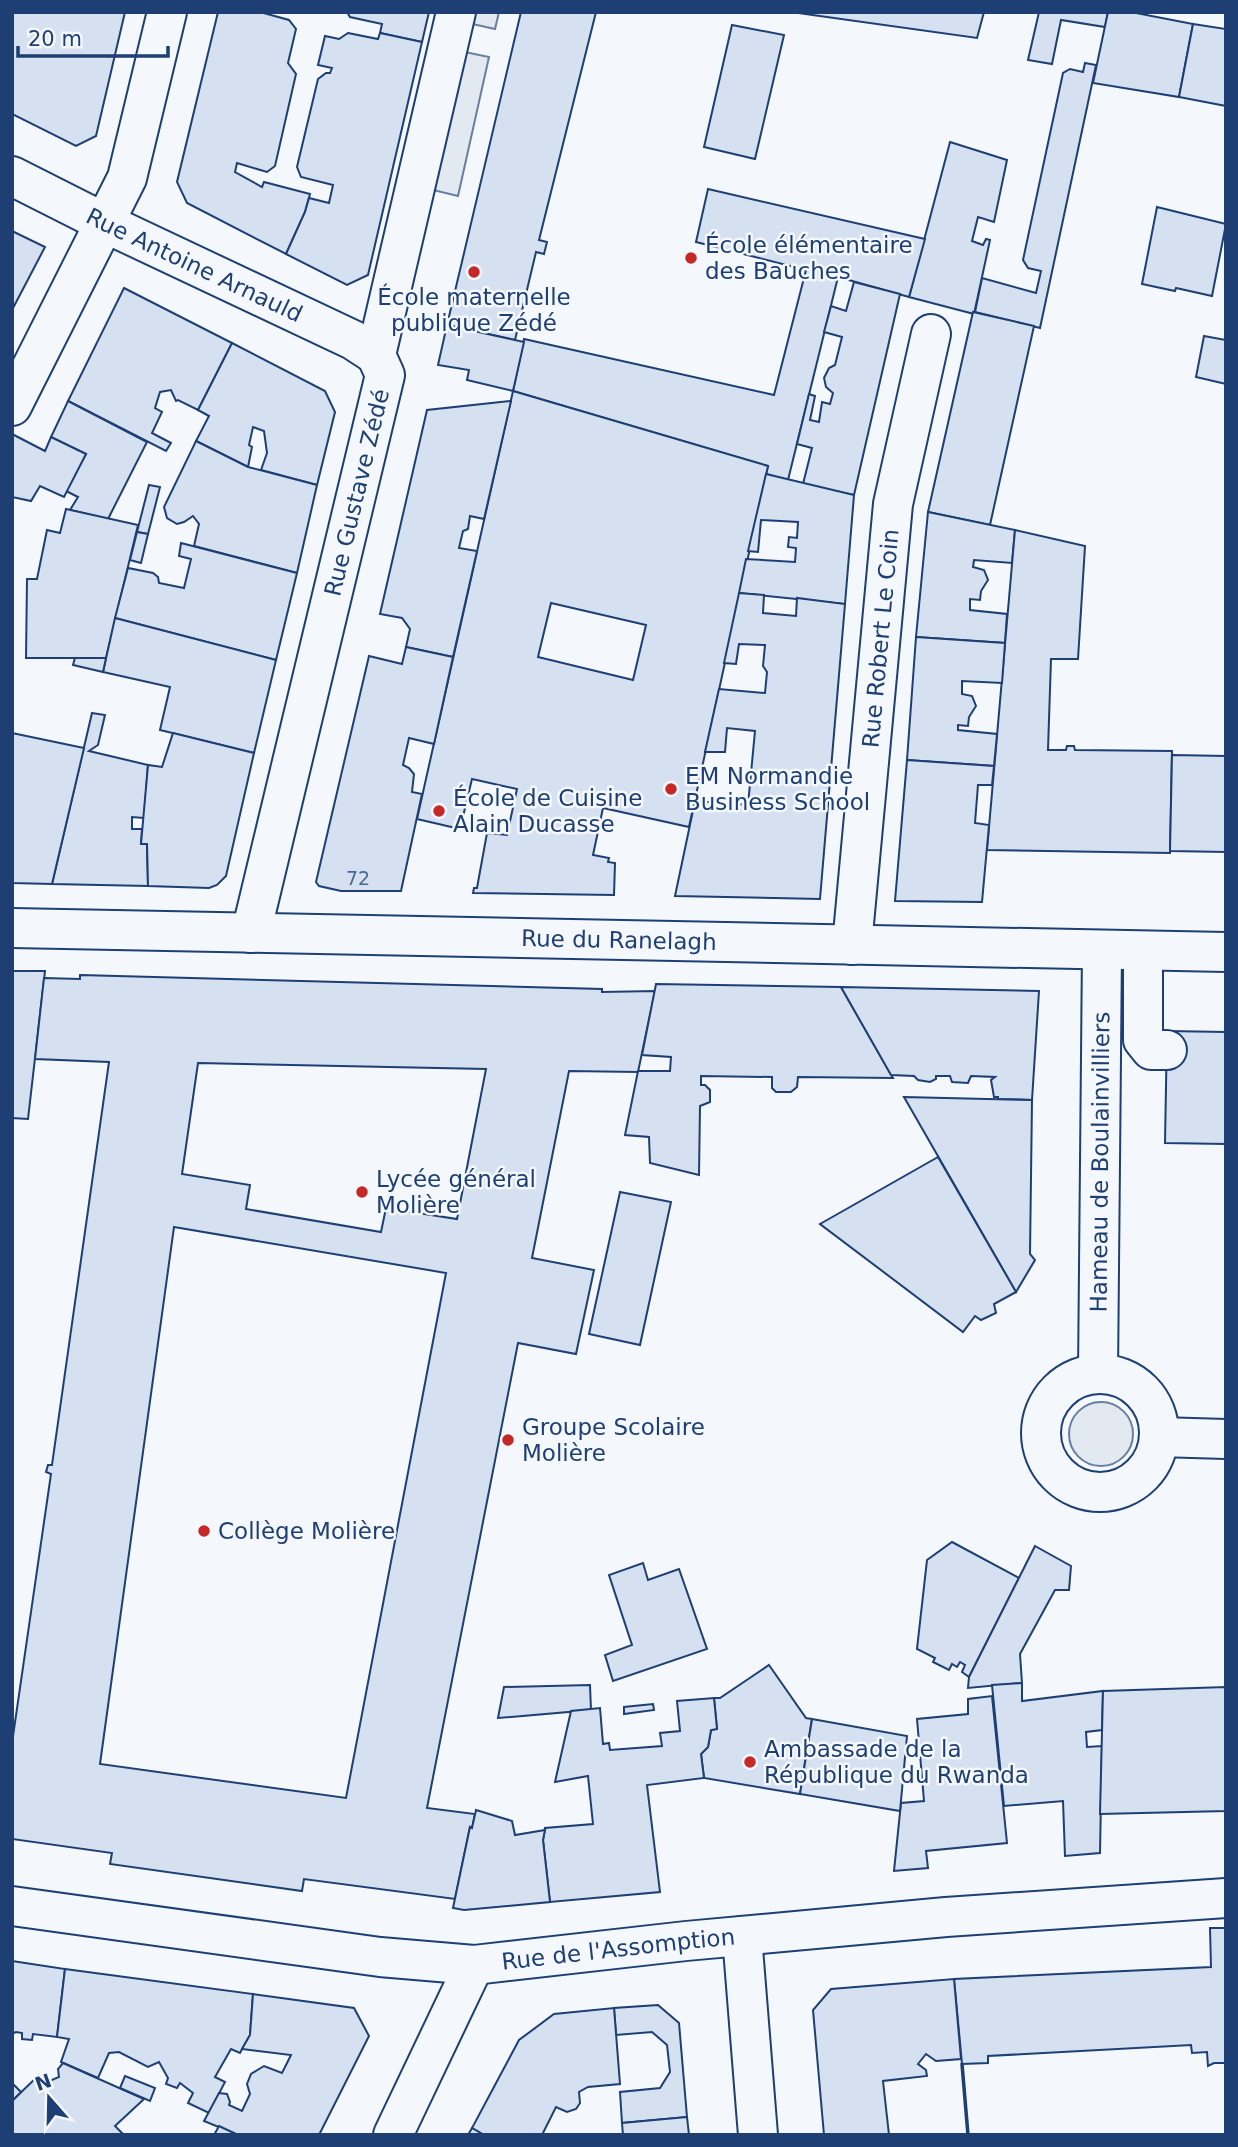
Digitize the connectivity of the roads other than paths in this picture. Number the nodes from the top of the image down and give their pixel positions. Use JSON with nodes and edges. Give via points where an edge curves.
{"nodes":[{"id":1,"x":167,"y":12,"type":"edge"},
{"id":2,"x":456,"y":12,"type":"edge"},
{"id":3,"x":12,"y":176,"type":"edge"},
{"id":4,"x":105,"y":223,"type":"junction"},
{"id":5,"x":931,"y":334,"type":"dead end"},
{"id":6,"x":376,"y":355,"type":"junction"},
{"id":7,"x":12,"y":406,"type":"edge"},
{"id":8,"x":12,"y":928,"type":"edge"},
{"id":9,"x":251,"y":933,"type":"junction"},
{"id":10,"x":852,"y":945,"type":"junction"},
{"id":11,"x":1102,"y":950,"type":"junction"},
{"id":12,"x":1143,"y":951,"type":"junction"},
{"id":13,"x":1226,"y":952,"type":"edge"},
{"id":14,"x":1167,"y":1050,"type":"dead end"},
{"id":15,"x":1098,"y":1374,"type":"junction"},
{"id":16,"x":1159,"y":1437,"type":"junction"},
{"id":17,"x":1226,"y":1439,"type":"edge"},
{"id":18,"x":1226,"y":1898,"type":"edge"},
{"id":19,"x":12,"y":1906,"type":"edge"},
{"id":20,"x":741,"y":1936,"type":"junction"},
{"id":21,"x":474,"y":1965,"type":"junction"},
{"id":22,"x":393,"y":2135,"type":"edge"},
{"id":23,"x":758,"y":2135,"type":"edge"}],
"edges":[{"from":1,"to":4,"type":"street","via":[[127,178]]},
{"from":2,"to":6,"type":"street","name":"Rue Gustave Zédé"},
{"from":3,"to":4,"type":"street","name":"Rue Antoine Arnauld"},
{"from":4,"to":6,"type":"street","name":"Rue Antoine Arnauld"},
{"from":4,"to":7,"type":"street"},
{"from":5,"to":10,"type":"street","name":"Rue Robert Le Coin","via":[[893,504]]},
{"from":6,"to":9,"type":"street","name":"Rue Gustave Zédé","via":[[385,374]]},
{"from":8,"to":9,"type":"street","name":"Rue du Ranelagh"},
{"from":9,"to":10,"type":"street","name":"Rue du Ranelagh"},
{"from":10,"to":11,"type":"street","name":"Rue du Ranelagh"},
{"from":11,"to":12,"type":"street","name":"Rue du Ranelagh"},
{"from":11,"to":15,"type":"street","name":"Hameau de Boulainvilliers"},
{"from":12,"to":13,"type":"street","name":"Rue du Ranelagh"},
{"from":12,"to":14,"type":"street","via":[[1143,1040],[1151,1050]]},
{"from":15,"to":16,"type":"street","via":[[1125,1379],[1141,1390],[1153,1405]]},
{"from":15,"to":16,"type":"street","via":[[1068,1382],[1044,1412],[1042,1450],[1051,1468],[1066,1483],[1084,1491],[1123,1489],[1152,1462]]},
{"from":16,"to":17,"type":"street"},
{"from":18,"to":20,"type":"street","name":"Rue de l'Assomption"},
{"from":19,"to":21,"type":"street","name":"Rue de l'Assomption","via":[[380,1957]]},
{"from":20,"to":21,"type":"street","name":"Rue de l'Assomption"},
{"from":20,"to":23,"type":"street"},
{"from":21,"to":22,"type":"street"}]}
